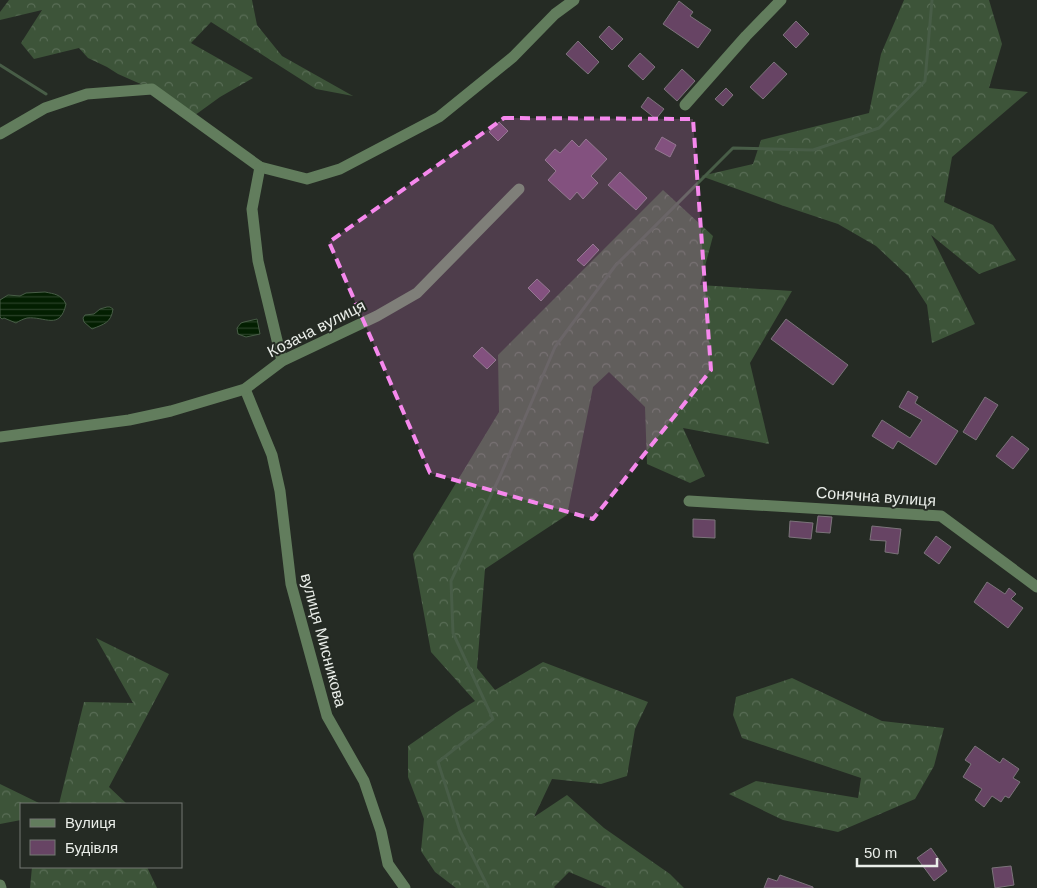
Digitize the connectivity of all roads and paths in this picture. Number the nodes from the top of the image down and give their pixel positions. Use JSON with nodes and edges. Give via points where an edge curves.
{"nodes":[{"id":1,"x":574,"y":0,"type":"edge"},
{"id":2,"x":781,"y":0,"type":"edge"},
{"id":3,"x":685,"y":105,"type":"dead end"},
{"id":4,"x":0,"y":134,"type":"edge"},
{"id":5,"x":260,"y":166,"type":"junction"},
{"id":6,"x":519,"y":189,"type":"dead end"},
{"id":7,"x":282,"y":361,"type":"junction"},
{"id":8,"x":245,"y":388,"type":"junction"},
{"id":9,"x":0,"y":437,"type":"edge"},
{"id":10,"x":689,"y":501,"type":"dead end"},
{"id":11,"x":1037,"y":587,"type":"edge"},
{"id":12,"x":405,"y":888,"type":"edge"}],
"edges":[{"from":1,"to":5,"type":"street","via":[[555,14],[513,57],[431,122],[340,169],[307,179]]},
{"from":2,"to":3,"type":"street"},
{"from":4,"to":5,"type":"street","via":[[46,108],[87,94],[152,89]]},
{"from":5,"to":7,"type":"street","via":[[252,210],[258,261]]},
{"from":6,"to":7,"type":"street","name":"Козача вулиця","via":[[417,293],[377,316]]},
{"from":7,"to":8,"type":"street","name":"Козача вулиця"},
{"from":8,"to":9,"type":"street","name":"Козача вулиця","via":[[171,411],[128,420]]},
{"from":8,"to":12,"type":"street","name":"вулиця Мисникова","via":[[272,455],[280,491],[291,584],[327,716],[364,780],[388,864]]},
{"from":10,"to":11,"type":"street","name":"Сонячна вулиця","via":[[941,516]]}]}
